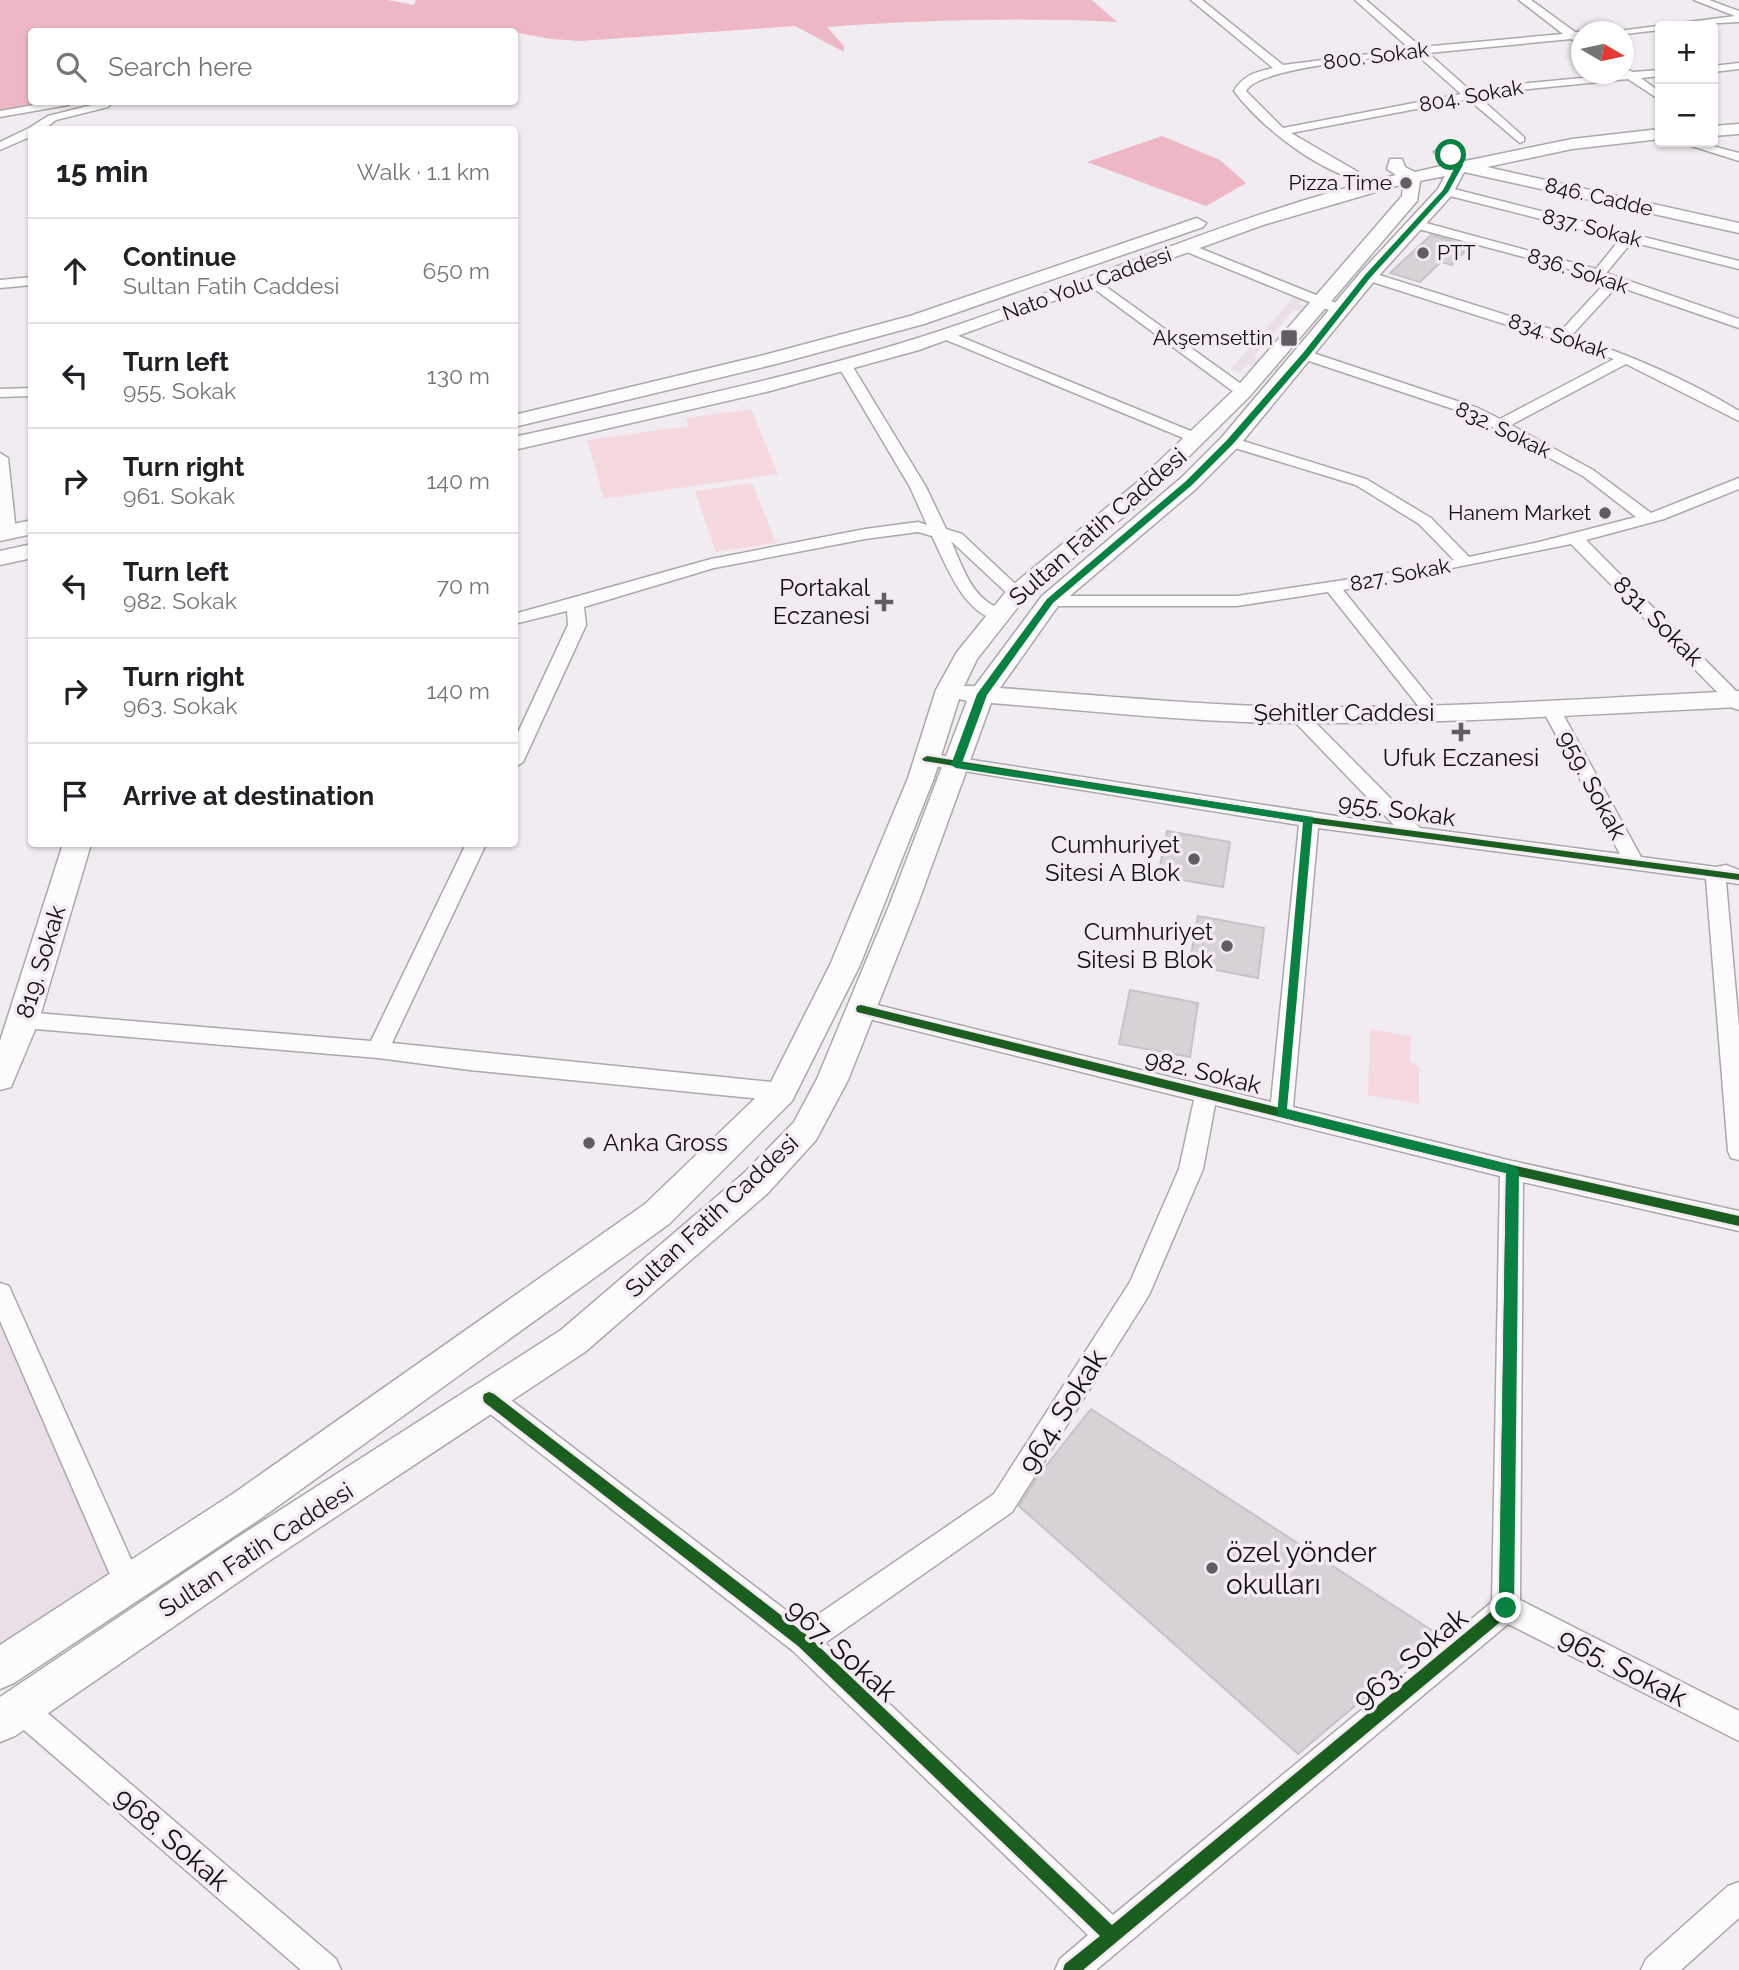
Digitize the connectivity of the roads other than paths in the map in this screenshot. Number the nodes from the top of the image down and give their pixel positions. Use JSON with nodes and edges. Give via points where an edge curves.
{"nodes":[{"id":1,"x":1196,"y":0,"type":"edge"},
{"id":2,"x":1360,"y":0,"type":"edge"},
{"id":3,"x":1524,"y":0,"type":"edge"},
{"id":4,"x":1699,"y":0,"type":"edge"},
{"id":5,"x":1738,"y":19,"type":"edge"},
{"id":6,"x":1718,"y":21,"type":"edge"},
{"id":7,"x":1655,"y":28,"type":"edge"},
{"id":8,"x":1634,"y":30,"type":"edge"},
{"id":9,"x":1571,"y":32,"type":"edge"},
{"id":10,"x":1571,"y":39,"type":"edge"},
{"id":11,"x":1421,"y":50,"type":"junction"},
{"id":12,"x":1739,"y":66,"type":"edge"},
{"id":13,"x":1718,"y":68,"type":"edge"},
{"id":14,"x":1281,"y":69,"type":"junction"},
{"id":15,"x":1655,"y":73,"type":"edge"},
{"id":16,"x":1634,"y":74,"type":"edge"},
{"id":17,"x":1634,"y":79,"type":"edge"},
{"id":18,"x":1571,"y":81,"type":"edge"},
{"id":19,"x":1471,"y":94,"type":"junction"},
{"id":20,"x":1655,"y":94,"type":"edge"},
{"id":21,"x":51,"y":105,"type":"edge"},
{"id":22,"x":93,"y":105,"type":"edge"},
{"id":23,"x":0,"y":114,"type":"edge"},
{"id":24,"x":1739,"y":114,"type":"edge"},
{"id":25,"x":1718,"y":116,"type":"edge"},
{"id":26,"x":1655,"y":120,"type":"edge"},
{"id":27,"x":39,"y":126,"type":"edge"},
{"id":28,"x":1739,"y":129,"type":"edge"},
{"id":29,"x":1284,"y":131,"type":"junction"},
{"id":30,"x":1718,"y":131,"type":"edge"},
{"id":31,"x":28,"y":132,"type":"edge"},
{"id":32,"x":1655,"y":135,"type":"edge"},
{"id":33,"x":1520,"y":139,"type":"junction"},
{"id":34,"x":0,"y":146,"type":"edge"},
{"id":35,"x":1703,"y":147,"type":"edge"},
{"id":36,"x":1739,"y":157,"type":"edge"},
{"id":37,"x":1449,"y":169,"type":"junction"},
{"id":38,"x":1404,"y":170,"type":"junction"},
{"id":39,"x":1354,"y":175,"type":"junction"},
{"id":40,"x":1415,"y":224,"type":"junction"},
{"id":41,"x":1739,"y":228,"type":"edge"},
{"id":42,"x":1628,"y":238,"type":"junction"},
{"id":43,"x":1187,"y":247,"type":"junction"},
{"id":44,"x":1739,"y":265,"type":"edge"},
{"id":45,"x":1598,"y":275,"type":"junction"},
{"id":46,"x":1368,"y":276,"type":"junction"},
{"id":47,"x":28,"y":281,"type":"edge"},
{"id":48,"x":1614,"y":281,"type":"junction"},
{"id":49,"x":1094,"y":282,"type":"junction"},
{"id":50,"x":0,"y":284,"type":"edge"},
{"id":51,"x":1330,"y":306,"type":"junction"},
{"id":52,"x":1739,"y":324,"type":"edge"},
{"id":53,"x":944,"y":334,"type":"junction"},
{"id":54,"x":1564,"y":336,"type":"junction"},
{"id":55,"x":1306,"y":355,"type":"junction"},
{"id":56,"x":1626,"y":358,"type":"junction"},
{"id":57,"x":844,"y":364,"type":"junction"},
{"id":58,"x":28,"y":392,"type":"edge"},
{"id":59,"x":1243,"y":392,"type":"junction"},
{"id":60,"x":0,"y":393,"type":"edge"},
{"id":61,"x":1739,"y":417,"type":"edge"},
{"id":62,"x":518,"y":420,"type":"edge"},
{"id":63,"x":1500,"y":425,"type":"junction"},
{"id":64,"x":1198,"y":439,"type":"junction"},
{"id":65,"x":1230,"y":442,"type":"junction"},
{"id":66,"x":518,"y":443,"type":"edge"},
{"id":67,"x":0,"y":458,"type":"edge"},
{"id":68,"x":1739,"y":483,"type":"edge"},
{"id":69,"x":1648,"y":519,"type":"junction"},
{"id":70,"x":28,"y":528,"type":"edge"},
{"id":71,"x":937,"y":530,"type":"junction"},
{"id":72,"x":4,"y":533,"type":"edge"},
{"id":73,"x":1576,"y":538,"type":"junction"},
{"id":74,"x":28,"y":552,"type":"edge"},
{"id":75,"x":0,"y":558,"type":"edge"},
{"id":76,"x":1465,"y":562,"type":"junction"},
{"id":77,"x":1332,"y":587,"type":"junction"},
{"id":78,"x":1050,"y":601,"type":"junction"},
{"id":79,"x":1009,"y":603,"type":"junction"},
{"id":80,"x":575,"y":605,"type":"junction"},
{"id":81,"x":518,"y":619,"type":"edge"},
{"id":82,"x":949,"y":690,"type":"junction"},
{"id":83,"x":982,"y":694,"type":"junction"},
{"id":84,"x":1738,"y":701,"type":"edge"},
{"id":85,"x":1550,"y":708,"type":"junction"},
{"id":86,"x":1433,"y":713,"type":"junction"},
{"id":87,"x":1298,"y":715,"type":"junction"},
{"id":88,"x":518,"y":753,"type":"edge"},
{"id":89,"x":927,"y":759,"type":"junction"},
{"id":90,"x":956,"y":765,"type":"junction"},
{"id":91,"x":1309,"y":820,"type":"junction"},
{"id":92,"x":1414,"y":834,"type":"junction"},
{"id":93,"x":76,"y":847,"type":"edge"},
{"id":94,"x":475,"y":847,"type":"edge"},
{"id":95,"x":1634,"y":863,"type":"junction"},
{"id":96,"x":1739,"y":871,"type":"edge"},
{"id":97,"x":1715,"y":874,"type":"junction"},
{"id":98,"x":1739,"y":877,"type":"edge"},
{"id":99,"x":861,"y":1009,"type":"junction"},
{"id":100,"x":24,"y":1020,"type":"junction"},
{"id":101,"x":378,"y":1050,"type":"junction"},
{"id":102,"x":0,"y":1078,"type":"edge"},
{"id":103,"x":781,"y":1092,"type":"junction"},
{"id":104,"x":1206,"y":1094,"type":"junction"},
{"id":105,"x":1281,"y":1113,"type":"junction"},
{"id":106,"x":1739,"y":1151,"type":"edge"},
{"id":107,"x":1512,"y":1170,"type":"junction"},
{"id":108,"x":1739,"y":1221,"type":"edge"},
{"id":109,"x":0,"y":1293,"type":"edge"},
{"id":110,"x":489,"y":1398,"type":"junction"},
{"id":111,"x":128,"y":1584,"type":"junction"},
{"id":112,"x":1506,"y":1608,"type":"junction"},
{"id":113,"x":803,"y":1641,"type":"junction"},
{"id":114,"x":0,"y":1669,"type":"edge"},
{"id":115,"x":10,"y":1715,"type":"edge"},
{"id":116,"x":1739,"y":1726,"type":"edge"},
{"id":117,"x":1739,"y":1897,"type":"edge"},
{"id":118,"x":1111,"y":1936,"type":"junction"},
{"id":119,"x":325,"y":1970,"type":"edge"},
{"id":120,"x":1071,"y":1970,"type":"edge"},
{"id":121,"x":1657,"y":1970,"type":"edge"}],
"edges":[{"from":1,"to":14,"type":"street"},
{"from":2,"to":11,"type":"street"},
{"from":3,"to":9,"type":"street"},
{"from":4,"to":5,"type":"street"},
{"from":5,"to":6,"type":"street"},
{"from":7,"to":8,"type":"street"},
{"from":10,"to":11,"type":"street","name":"800. Sokak"},
{"from":11,"to":14,"type":"street","name":"800. Sokak"},
{"from":11,"to":19,"type":"street"},
{"from":12,"to":13,"type":"street"},
{"from":14,"to":29,"type":"street","name":"800. Sokak","via":[[1256,76],[1240,91]]},
{"from":15,"to":16,"type":"street","name":"804. Sokak"},
{"from":17,"to":20,"type":"street"},
{"from":18,"to":19,"type":"street","name":"804. Sokak"},
{"from":19,"to":29,"type":"street","name":"804. Sokak"},
{"from":19,"to":33,"type":"street"},
{"from":21,"to":23,"type":"street"},
{"from":22,"to":27,"type":"street"},
{"from":24,"to":25,"type":"main road"},
{"from":26,"to":33,"type":"main road","name":"Nato Yolu Caddesi"},
{"from":28,"to":30,"type":"main road"},
{"from":29,"to":39,"type":"street","via":[[1326,162]]},
{"from":31,"to":34,"type":"street"},
{"from":32,"to":37,"type":"main road","name":"Nato Yolu Caddesi","via":[[1572,144]]},
{"from":33,"to":37,"type":"main road","name":"Nato Yolu Caddesi"},
{"from":35,"to":36,"type":"street"},
{"from":37,"to":38,"type":"main road","name":"Nato Yolu Caddesi"},
{"from":37,"to":40,"type":"main road","name":"Sultan Fatih Caddesi"},
{"from":37,"to":41,"type":"main road","name":"846. Cadde"},
{"from":37,"to":42,"type":"street","name":"837. Sokak"},
{"from":38,"to":39,"type":"main road","name":"Nato Yolu Caddesi"},
{"from":38,"to":43,"type":"main road","name":"Nato Yolu Caddesi"},
{"from":38,"to":51,"type":"main road","name":"Sultan Fatih Caddesi","via":[[1411,197]]},
{"from":39,"to":62,"type":"main road","name":"Nato Yolu Caddesi","via":[[1269,198],[918,320]]},
{"from":40,"to":45,"type":"street","name":"836. Sokak"},
{"from":40,"to":46,"type":"main road","name":"Sultan Fatih Caddesi"},
{"from":42,"to":44,"type":"street","name":"837. Sokak"},
{"from":42,"to":45,"type":"street"},
{"from":43,"to":49,"type":"main road","name":"Nato Yolu Caddesi"},
{"from":43,"to":51,"type":"street"},
{"from":45,"to":48,"type":"street","name":"836. Sokak"},
{"from":46,"to":51,"type":"main road","name":"Sultan Fatih Caddesi"},
{"from":46,"to":54,"type":"street","name":"834. Sokak"},
{"from":47,"to":50,"type":"street"},
{"from":48,"to":52,"type":"street","name":"836. Sokak"},
{"from":48,"to":54,"type":"street"},
{"from":49,"to":53,"type":"main road","name":"Nato Yolu Caddesi"},
{"from":49,"to":59,"type":"street"},
{"from":51,"to":55,"type":"main road","name":"Sultan Fatih Caddesi"},
{"from":51,"to":59,"type":"main road","name":"Sultan Fatih Caddesi"},
{"from":53,"to":57,"type":"main road","name":"Nato Yolu Caddesi"},
{"from":53,"to":64,"type":"street"},
{"from":54,"to":56,"type":"street","name":"834. Sokak"},
{"from":55,"to":63,"type":"street","name":"832. Sokak","via":[[1473,411]]},
{"from":55,"to":65,"type":"main road","name":"Sultan Fatih Caddesi"},
{"from":56,"to":61,"type":"street","name":"834. Sokak"},
{"from":56,"to":63,"type":"street"},
{"from":57,"to":66,"type":"main road","name":"Nato Yolu Caddesi"},
{"from":57,"to":71,"type":"street","via":[[918,487]]},
{"from":58,"to":60,"type":"street"},
{"from":59,"to":64,"type":"main road","name":"Sultan Fatih Caddesi"},
{"from":63,"to":69,"type":"street","name":"832. Sokak","via":[[1588,473]]},
{"from":64,"to":79,"type":"main road","name":"Sultan Fatih Caddesi"},
{"from":65,"to":76,"type":"street","via":[[1361,482],[1425,521]]},
{"from":65,"to":78,"type":"main road","name":"Sultan Fatih Caddesi","via":[[1189,483]]},
{"from":67,"to":72,"type":"street"},
{"from":68,"to":69,"type":"street","name":"827. Sokak"},
{"from":69,"to":73,"type":"street","name":"827. Sokak"},
{"from":70,"to":72,"type":"main road"},
{"from":71,"to":79,"type":"street","via":[[956,537]]},
{"from":71,"to":79,"type":"street","via":[[961,580],[980,606]]},
{"from":71,"to":80,"type":"street","via":[[918,527],[865,534],[710,564]]},
{"from":73,"to":76,"type":"street","name":"827. Sokak"},
{"from":73,"to":84,"type":"street","name":"831. Sokak"},
{"from":74,"to":75,"type":"main road"},
{"from":76,"to":77,"type":"street","name":"827. Sokak"},
{"from":77,"to":78,"type":"street","name":"827. Sokak","via":[[1237,601]]},
{"from":77,"to":86,"type":"street"},
{"from":78,"to":83,"type":"main road","name":"Sultan Fatih Caddesi"},
{"from":79,"to":82,"type":"main road","name":"Sultan Fatih Caddesi","via":[[966,657]]},
{"from":80,"to":81,"type":"street"},
{"from":80,"to":88,"type":"street","via":[[577,625]]},
{"from":82,"to":83,"type":"main road","name":"Şehitler Caddesi"},
{"from":82,"to":89,"type":"main road","name":"Sultan Fatih Caddesi"},
{"from":83,"to":87,"type":"main road","name":"Şehitler Caddesi"},
{"from":83,"to":90,"type":"main road","name":"Sultan Fatih Caddesi"},
{"from":84,"to":85,"type":"main road","name":"Şehitler Caddesi"},
{"from":85,"to":86,"type":"main road","name":"Şehitler Caddesi"},
{"from":85,"to":95,"type":"street","name":"959. Sokak"},
{"from":86,"to":87,"type":"main road","name":"Şehitler Caddesi"},
{"from":87,"to":92,"type":"street"},
{"from":89,"to":90,"type":"street","name":"955. Sokak"},
{"from":89,"to":103,"type":"main road","name":"Sultan Fatih Caddesi","via":[[845,965]]},
{"from":90,"to":91,"type":"street","name":"955. Sokak"},
{"from":90,"to":99,"type":"main road","name":"Sultan Fatih Caddesi"},
{"from":91,"to":92,"type":"street","name":"955. Sokak"},
{"from":91,"to":105,"type":"street"},
{"from":92,"to":95,"type":"street","name":"955. Sokak"},
{"from":93,"to":100,"type":"main road","name":"819. Sokak"},
{"from":94,"to":101,"type":"street"},
{"from":95,"to":97,"type":"street","name":"955. Sokak"},
{"from":96,"to":97,"type":"street"},
{"from":97,"to":98,"type":"street","name":"955. Sokak"},
{"from":97,"to":106,"type":"street"},
{"from":99,"to":104,"type":"street","name":"982. Sokak"},
{"from":99,"to":110,"type":"main road","name":"Sultan Fatih Caddesi","via":[[805,1131],[755,1184],[573,1341]]},
{"from":100,"to":101,"type":"street"},
{"from":100,"to":102,"type":"main road","name":"819. Sokak"},
{"from":101,"to":103,"type":"street"},
{"from":103,"to":111,"type":"main road","name":"Sultan Fatih Caddesi","via":[[657,1214],[247,1506]]},
{"from":104,"to":105,"type":"street","name":"982. Sokak"},
{"from":104,"to":113,"type":"street","name":"964. Sokak","via":[[1191,1169],[1140,1288],[1003,1503]]},
{"from":105,"to":107,"type":"street","name":"982. Sokak"},
{"from":107,"to":108,"type":"street","name":"982. Sokak"},
{"from":107,"to":112,"type":"street"},
{"from":109,"to":111,"type":"street"},
{"from":110,"to":113,"type":"street","name":"967. Sokak"},
{"from":110,"to":115,"type":"main road","name":"Sultan Fatih Caddesi","via":[[249,1552]]},
{"from":111,"to":114,"type":"main road","name":"Sultan Fatih Caddesi"},
{"from":112,"to":116,"type":"street","name":"965. Sokak"},
{"from":112,"to":118,"type":"street","name":"963. Sokak"},
{"from":113,"to":118,"type":"street","name":"967. Sokak"},
{"from":115,"to":119,"type":"street","name":"968. Sokak"},
{"from":117,"to":121,"type":"street"},
{"from":118,"to":120,"type":"street","name":"963. Sokak"}]}
